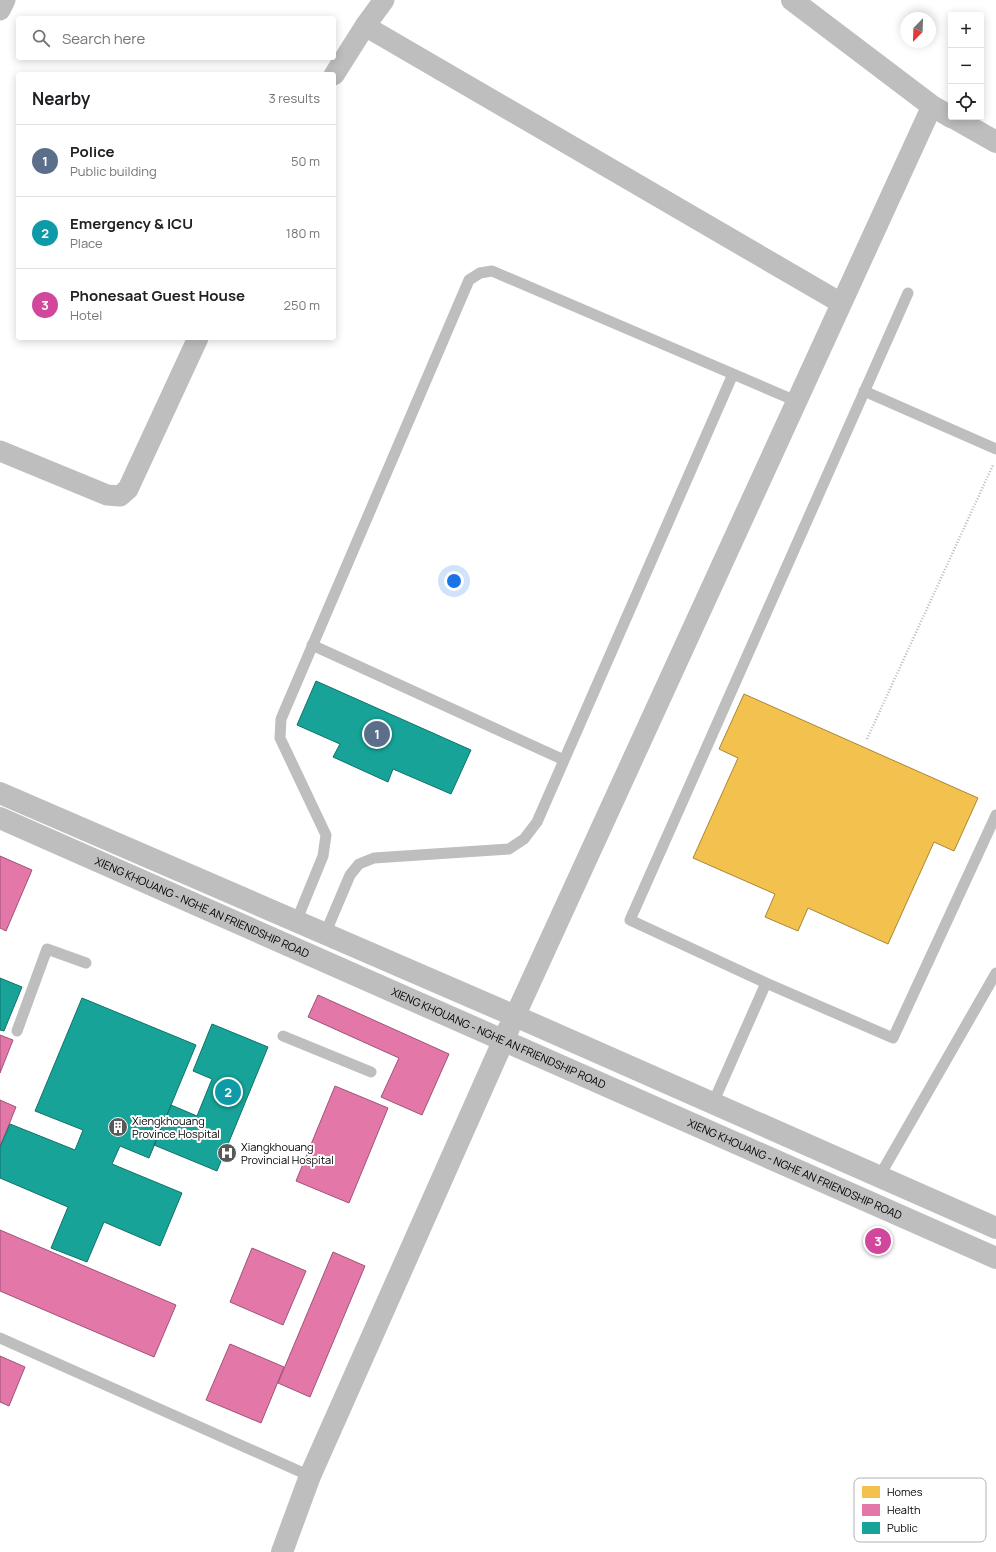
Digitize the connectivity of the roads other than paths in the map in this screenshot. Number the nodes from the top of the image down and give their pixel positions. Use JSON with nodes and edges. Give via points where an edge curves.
{"nodes":[{"id":1,"x":5,"y":0,"type":"edge"},
{"id":2,"x":384,"y":0,"type":"edge"},
{"id":3,"x":792,"y":0,"type":"edge"},
{"id":4,"x":0,"y":10,"type":"edge"},
{"id":5,"x":365,"y":26,"type":"junction"},
{"id":6,"x":336,"y":72,"type":"edge"},
{"id":7,"x":932,"y":106,"type":"junction"},
{"id":8,"x":948,"y":115,"type":"edge"},
{"id":9,"x":956,"y":120,"type":"edge"},
{"id":10,"x":996,"y":142,"type":"edge"},
{"id":11,"x":908,"y":294,"type":"dead end"},
{"id":12,"x":841,"y":303,"type":"junction"},
{"id":13,"x":197,"y":340,"type":"edge"},
{"id":14,"x":733,"y":374,"type":"junction"},
{"id":15,"x":864,"y":392,"type":"junction"},
{"id":16,"x":796,"y":401,"type":"junction"},
{"id":17,"x":996,"y":449,"type":"edge"},
{"id":18,"x":0,"y":451,"type":"edge"},
{"id":19,"x":312,"y":645,"type":"junction"},
{"id":20,"x":564,"y":760,"type":"junction"},
{"id":21,"x":0,"y":793,"type":"edge"},
{"id":22,"x":996,"y":815,"type":"edge"},
{"id":23,"x":0,"y":818,"type":"edge"},
{"id":24,"x":296,"y":922,"type":"junction"},
{"id":25,"x":325,"y":934,"type":"junction"},
{"id":26,"x":86,"y":963,"type":"dead end"},
{"id":27,"x":996,"y":973,"type":"edge"},
{"id":28,"x":766,"y":983,"type":"junction"},
{"id":29,"x":515,"y":1016,"type":"junction"},
{"id":30,"x":17,"y":1030,"type":"dead end"},
{"id":31,"x":283,"y":1036,"type":"dead end"},
{"id":32,"x":504,"y":1042,"type":"junction"},
{"id":33,"x":371,"y":1072,"type":"dead end"},
{"id":34,"x":713,"y":1103,"type":"junction"},
{"id":35,"x":879,"y":1177,"type":"junction"},
{"id":36,"x":996,"y":1228,"type":"edge"},
{"id":37,"x":996,"y":1258,"type":"edge"},
{"id":38,"x":0,"y":1338,"type":"edge"},
{"id":39,"x":310,"y":1476,"type":"junction"},
{"id":40,"x":282,"y":1552,"type":"edge"}],
"edges":[{"from":1,"to":4,"type":"street"},
{"from":2,"to":5,"type":"street"},
{"from":3,"to":7,"type":"street"},
{"from":5,"to":6,"type":"street"},
{"from":5,"to":12,"type":"street"},
{"from":7,"to":8,"type":"street"},
{"from":7,"to":12,"type":"street"},
{"from":9,"to":10,"type":"street"},
{"from":11,"to":15,"type":"lane"},
{"from":12,"to":16,"type":"street"},
{"from":13,"to":18,"type":"street","via":[[128,489],[120,496],[107,495]]},
{"from":14,"to":16,"type":"lane"},
{"from":14,"to":19,"type":"lane","via":[[492,271],[480,272],[470,280]]},
{"from":14,"to":20,"type":"lane"},
{"from":15,"to":17,"type":"lane"},
{"from":15,"to":28,"type":"lane","via":[[630,920]]},
{"from":16,"to":29,"type":"street"},
{"from":19,"to":20,"type":"lane"},
{"from":19,"to":24,"type":"lane","via":[[281,719],[280,738],[326,835],[323,856]]},
{"from":20,"to":25,"type":"lane","via":[[537,822],[524,839],[509,849],[374,858],[359,864],[350,875]]},
{"from":21,"to":24,"type":"street"},
{"from":22,"to":28,"type":"lane","via":[[893,1038]]},
{"from":23,"to":32,"type":"street","name":"XIENG KHOUANG - NGHE AN FRIENDSHIP ROAD"},
{"from":24,"to":25,"type":"street"},
{"from":25,"to":29,"type":"street"},
{"from":26,"to":30,"type":"lane","via":[[47,949]]},
{"from":27,"to":35,"type":"lane"},
{"from":28,"to":34,"type":"lane"},
{"from":29,"to":32,"type":"street"},
{"from":29,"to":34,"type":"street"},
{"from":31,"to":33,"type":"lane"},
{"from":32,"to":37,"type":"street","name":"XIENG KHOUANG - NGHE AN FRIENDSHIP ROAD"},
{"from":32,"to":39,"type":"street"},
{"from":34,"to":35,"type":"street"},
{"from":35,"to":36,"type":"street"},
{"from":38,"to":39,"type":"lane"},
{"from":39,"to":40,"type":"street"}]}
